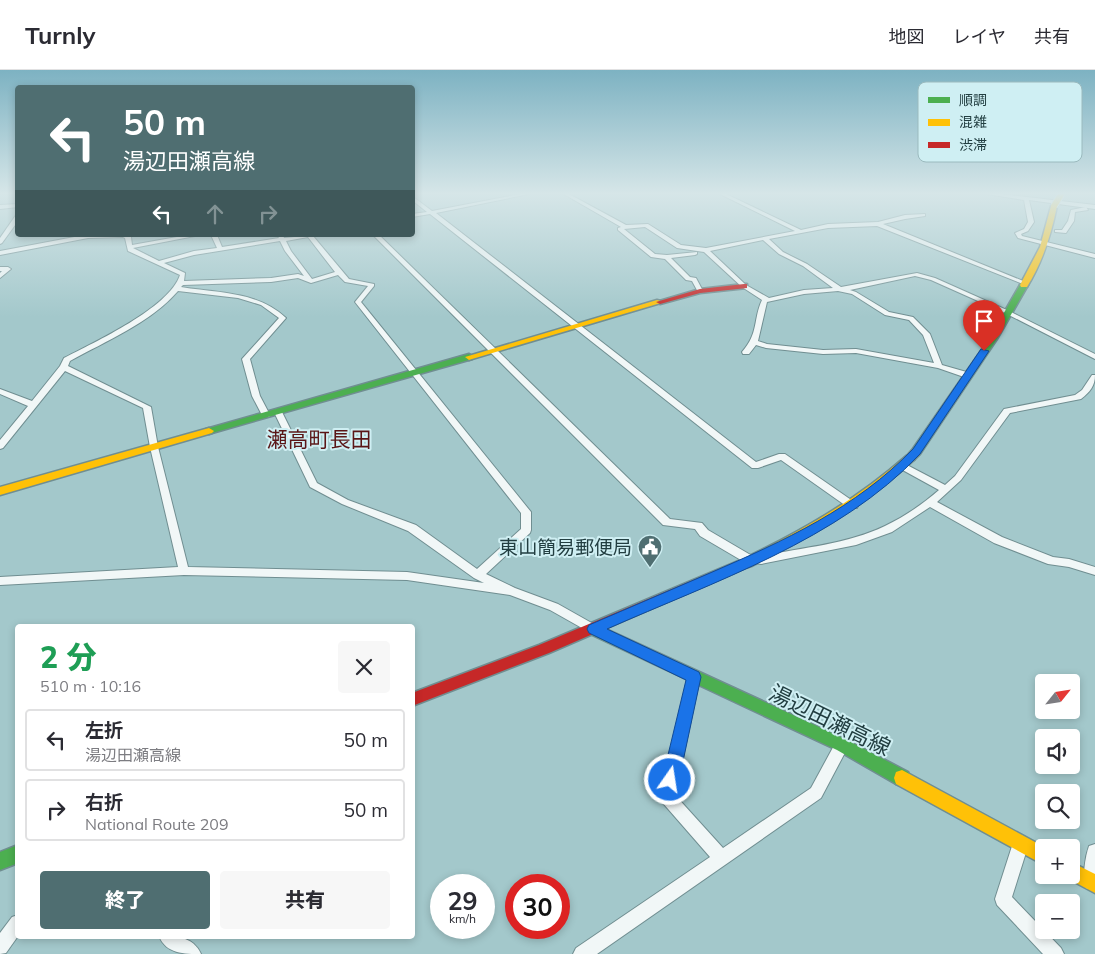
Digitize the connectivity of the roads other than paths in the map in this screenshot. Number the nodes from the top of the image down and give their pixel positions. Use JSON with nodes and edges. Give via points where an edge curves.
{"nodes":[{"id":1,"x":460,"y":234,"type":"edge"},
{"id":2,"x":626,"y":234,"type":"edge"},
{"id":3,"x":660,"y":234,"type":"edge"},
{"id":4,"x":785,"y":234,"type":"edge"},
{"id":5,"x":904,"y":234,"type":"edge"},
{"id":6,"x":1019,"y":234,"type":"edge"},
{"id":7,"x":1048,"y":234,"type":"edge"},
{"id":8,"x":82,"y":237,"type":"edge"},
{"id":9,"x":128,"y":237,"type":"edge"},
{"id":10,"x":185,"y":237,"type":"edge"},
{"id":11,"x":215,"y":237,"type":"edge"},
{"id":12,"x":312,"y":237,"type":"edge"},
{"id":13,"x":378,"y":237,"type":"edge"},
{"id":14,"x":282,"y":238,"type":"edge"},
{"id":15,"x":765,"y":239,"type":"junction"},
{"id":16,"x":1046,"y":244,"type":"junction"},
{"id":17,"x":130,"y":247,"type":"junction"},
{"id":18,"x":220,"y":249,"type":"junction"},
{"id":19,"x":708,"y":251,"type":"junction"},
{"id":20,"x":0,"y":252,"type":"edge"},
{"id":21,"x":1095,"y":256,"type":"edge"},
{"id":22,"x":667,"y":257,"type":"junction"},
{"id":23,"x":158,"y":263,"type":"junction"},
{"id":24,"x":0,"y":269,"type":"edge"},
{"id":25,"x":339,"y":273,"type":"junction"},
{"id":26,"x":0,"y":276,"type":"edge"},
{"id":27,"x":311,"y":281,"type":"junction"},
{"id":28,"x":1025,"y":283,"type":"junction"},
{"id":29,"x":180,"y":286,"type":"junction"},
{"id":30,"x":744,"y":286,"type":"junction"},
{"id":31,"x":840,"y":290,"type":"junction"},
{"id":32,"x":700,"y":291,"type":"junction"},
{"id":33,"x":769,"y":301,"type":"junction"},
{"id":34,"x":1007,"y":312,"type":"junction"},
{"id":35,"x":577,"y":326,"type":"junction"},
{"id":36,"x":755,"y":342,"type":"junction"},
{"id":37,"x":493,"y":350,"type":"junction"},
{"id":38,"x":746,"y":352,"type":"dead end"},
{"id":39,"x":1095,"y":357,"type":"edge"},
{"id":40,"x":939,"y":366,"type":"junction"},
{"id":41,"x":64,"y":367,"type":"junction"},
{"id":42,"x":414,"y":373,"type":"junction"},
{"id":43,"x":967,"y":376,"type":"junction"},
{"id":44,"x":1095,"y":377,"type":"edge"},
{"id":45,"x":0,"y":391,"type":"edge"},
{"id":46,"x":1085,"y":392,"type":"junction"},
{"id":47,"x":1095,"y":395,"type":"edge"},
{"id":48,"x":33,"y":405,"type":"junction"},
{"id":49,"x":278,"y":412,"type":"junction"},
{"id":50,"x":266,"y":415,"type":"junction"},
{"id":51,"x":0,"y":446,"type":"edge"},
{"id":52,"x":154,"y":447,"type":"junction"},
{"id":53,"x":902,"y":466,"type":"junction"},
{"id":54,"x":945,"y":489,"type":"junction"},
{"id":55,"x":0,"y":491,"type":"edge"},
{"id":56,"x":930,"y":503,"type":"junction"},
{"id":57,"x":853,"y":506,"type":"junction"},
{"id":58,"x":748,"y":562,"type":"junction"},
{"id":59,"x":184,"y":571,"type":"junction"},
{"id":60,"x":1095,"y":571,"type":"edge"},
{"id":61,"x":478,"y":575,"type":"junction"},
{"id":62,"x":0,"y":581,"type":"edge"},
{"id":63,"x":511,"y":591,"type":"junction"},
{"id":64,"x":593,"y":629,"type":"junction"},
{"id":65,"x":694,"y":677,"type":"junction"},
{"id":66,"x":415,"y":699,"type":"edge"},
{"id":67,"x":842,"y":745,"type":"junction"},
{"id":68,"x":1021,"y":843,"type":"junction"},
{"id":69,"x":1035,"y":851,"type":"edge"},
{"id":70,"x":1095,"y":852,"type":"edge"},
{"id":71,"x":15,"y":855,"type":"edge"},
{"id":72,"x":721,"y":858,"type":"junction"},
{"id":73,"x":0,"y":861,"type":"edge"},
{"id":74,"x":1080,"y":876,"type":"edge"},
{"id":75,"x":1093,"y":883,"type":"edge"},
{"id":76,"x":15,"y":927,"type":"edge"},
{"id":77,"x":171,"y":939,"type":"edge"},
{"id":78,"x":0,"y":947,"type":"edge"},
{"id":79,"x":192,"y":954,"type":"edge"},
{"id":80,"x":582,"y":954,"type":"edge"},
{"id":81,"x":1055,"y":954,"type":"edge"}],
"edges":[{"from":1,"to":35,"type":"street"},
{"from":2,"to":22,"type":"street","via":[[653,256]]},
{"from":3,"to":19,"type":"street","via":[[679,247]]},
{"from":4,"to":15,"type":"street"},
{"from":5,"to":28,"type":"street"},
{"from":6,"to":16,"type":"street"},
{"from":7,"to":16,"type":"main road","bridge":true},
{"from":8,"to":20,"type":"street"},
{"from":9,"to":17,"type":"street"},
{"from":10,"to":17,"type":"street"},
{"from":11,"to":18,"type":"street"},
{"from":12,"to":25,"type":"street"},
{"from":13,"to":37,"type":"street"},
{"from":14,"to":18,"type":"street"},
{"from":14,"to":27,"type":"street"},
{"from":15,"to":19,"type":"street"},
{"from":15,"to":31,"type":"street","via":[[781,253],[805,265]]},
{"from":16,"to":21,"type":"street"},
{"from":16,"to":28,"type":"main road"},
{"from":17,"to":23,"type":"street","via":[[130,250]]},
{"from":18,"to":23,"type":"street"},
{"from":19,"to":22,"type":"street"},
{"from":19,"to":30,"type":"street"},
{"from":22,"to":32,"type":"street","via":[[688,279],[694,279]]},
{"from":23,"to":29,"type":"street","via":[[183,274]]},
{"from":24,"to":26,"type":"street","via":[[8,269]]},
{"from":25,"to":27,"type":"street"},
{"from":25,"to":42,"type":"street","via":[[346,281],[372,285],[358,302]]},
{"from":27,"to":29,"type":"street","via":[[298,276]]},
{"from":28,"to":34,"type":"main road"},
{"from":29,"to":41,"type":"street","via":[[139,320],[67,360]]},
{"from":29,"to":50,"type":"street","via":[[211,294],[240,296],[263,304],[283,318],[246,359],[256,396]]},
{"from":30,"to":32,"type":"main road"},
{"from":30,"to":33,"type":"street"},
{"from":31,"to":33,"type":"street","via":[[804,292]]},
{"from":31,"to":34,"type":"street","via":[[915,274]]},
{"from":31,"to":40,"type":"street","via":[[854,293],[887,314],[911,318],[926,334]]},
{"from":32,"to":35,"type":"main road"},
{"from":33,"to":36,"type":"street","via":[[764,301]]},
{"from":34,"to":39,"type":"street"},
{"from":34,"to":43,"type":"main road"},
{"from":35,"to":37,"type":"main road"},
{"from":35,"to":57,"type":"street","via":[[755,466],[782,456]]},
{"from":36,"to":38,"type":"street"},
{"from":36,"to":40,"type":"street","via":[[823,352],[856,351]]},
{"from":37,"to":42,"type":"main road"},
{"from":37,"to":58,"type":"street","via":[[667,522],[698,526]]},
{"from":40,"to":43,"type":"street"},
{"from":41,"to":48,"type":"street"},
{"from":41,"to":52,"type":"street","via":[[147,407]]},
{"from":42,"to":49,"type":"main road"},
{"from":42,"to":61,"type":"street","via":[[526,512],[526,530]]},
{"from":43,"to":53,"type":"main road","via":[[916,452]]},
{"from":44,"to":46,"type":"street"},
{"from":45,"to":48,"type":"street"},
{"from":46,"to":47,"type":"street"},
{"from":46,"to":54,"type":"street","via":[[1078,397],[1008,411],[958,478]]},
{"from":48,"to":51,"type":"street"},
{"from":49,"to":50,"type":"main road"},
{"from":49,"to":61,"type":"street","via":[[313,485],[345,502],[412,528]]},
{"from":50,"to":52,"type":"main road"},
{"from":52,"to":55,"type":"main road"},
{"from":52,"to":59,"type":"street"},
{"from":53,"to":54,"type":"street"},
{"from":53,"to":57,"type":"main road"},
{"from":54,"to":56,"type":"street"},
{"from":56,"to":58,"type":"street","via":[[875,535]]},
{"from":56,"to":60,"type":"street","via":[[998,540],[1052,561]]},
{"from":57,"to":58,"type":"main road","via":[[806,534]]},
{"from":58,"to":64,"type":"main road"},
{"from":59,"to":62,"type":"street"},
{"from":59,"to":63,"type":"street","via":[[407,576]]},
{"from":61,"to":63,"type":"street"},
{"from":63,"to":64,"type":"street","via":[[554,607]]},
{"from":64,"to":65,"type":"main road","name":"湯辺田瀬高線"},
{"from":64,"to":66,"type":"main road"},
{"from":65,"to":67,"type":"main road","name":"湯辺田瀬高線"},
{"from":65,"to":72,"type":"street","via":[[666,797]]},
{"from":67,"to":68,"type":"main road","name":"湯辺田瀬高線"},
{"from":67,"to":72,"type":"street","via":[[816,793]]},
{"from":68,"to":69,"type":"main road","name":"湯辺田瀬高線"},
{"from":68,"to":81,"type":"street","via":[[1003,899]]},
{"from":70,"to":75,"type":"street"},
{"from":71,"to":73,"type":"main road"},
{"from":72,"to":80,"type":"street"},
{"from":74,"to":75,"type":"main road"},
{"from":76,"to":78,"type":"street"},
{"from":77,"to":79,"type":"street"}]}
